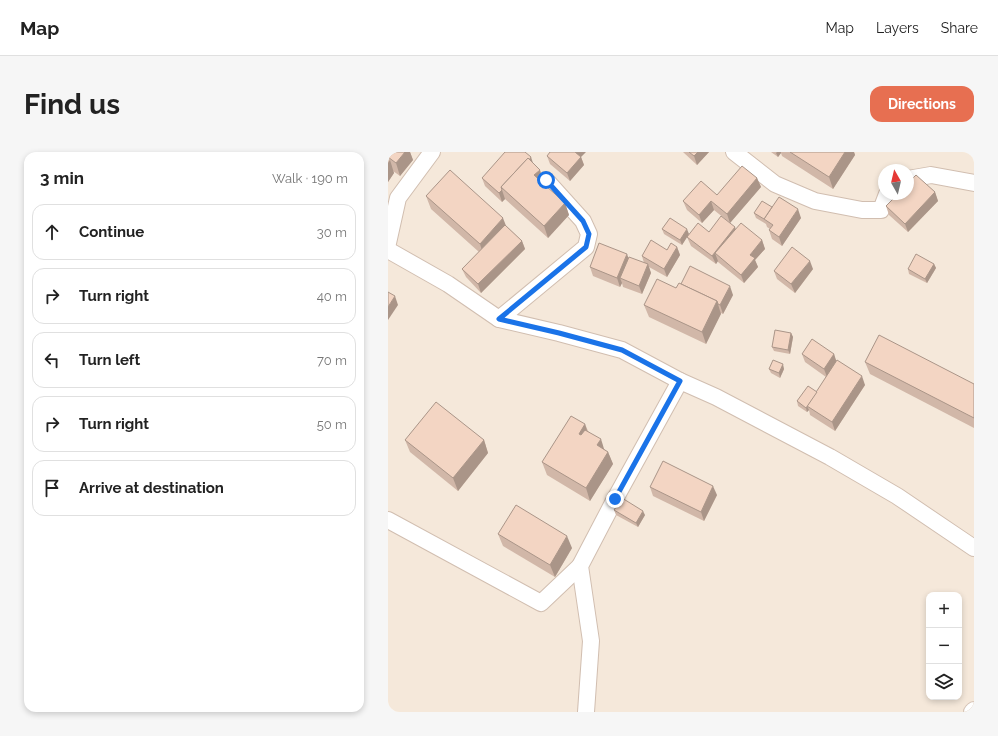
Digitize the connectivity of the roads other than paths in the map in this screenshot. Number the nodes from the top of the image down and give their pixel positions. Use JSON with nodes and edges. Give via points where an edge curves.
{"nodes":[{"id":1,"x":432,"y":152,"type":"edge"},
{"id":2,"x":734,"y":152,"type":"edge"},
{"id":3,"x":914,"y":178,"type":"edge"},
{"id":4,"x":546,"y":180,"type":"dead end"},
{"id":5,"x":974,"y":183,"type":"edge"},
{"id":6,"x":885,"y":200,"type":"edge"},
{"id":7,"x":388,"y":243,"type":"edge"},
{"id":8,"x":388,"y":250,"type":"edge"},
{"id":9,"x":499,"y":319,"type":"junction"},
{"id":10,"x":680,"y":381,"type":"junction"},
{"id":11,"x":388,"y":520,"type":"edge"},
{"id":12,"x":974,"y":548,"type":"edge"},
{"id":13,"x":580,"y":566,"type":"junction"},
{"id":14,"x":586,"y":712,"type":"edge"}],
"edges":[{"from":1,"to":7,"type":"street","via":[[398,198]]},
{"from":2,"to":6,"type":"street","via":[[775,184],[815,201],[862,210],[882,210]]},
{"from":3,"to":5,"type":"street","via":[[931,175]]},
{"from":4,"to":9,"type":"street","via":[[583,221],[589,234],[586,247]]},
{"from":8,"to":9,"type":"street","via":[[448,284]]},
{"from":9,"to":10,"type":"street","via":[[622,350]]},
{"from":10,"to":12,"type":"street","via":[[830,457],[897,496]]},
{"from":10,"to":13,"type":"street"},
{"from":11,"to":13,"type":"street","via":[[541,604]]},
{"from":13,"to":14,"type":"street","via":[[591,641]]}]}
